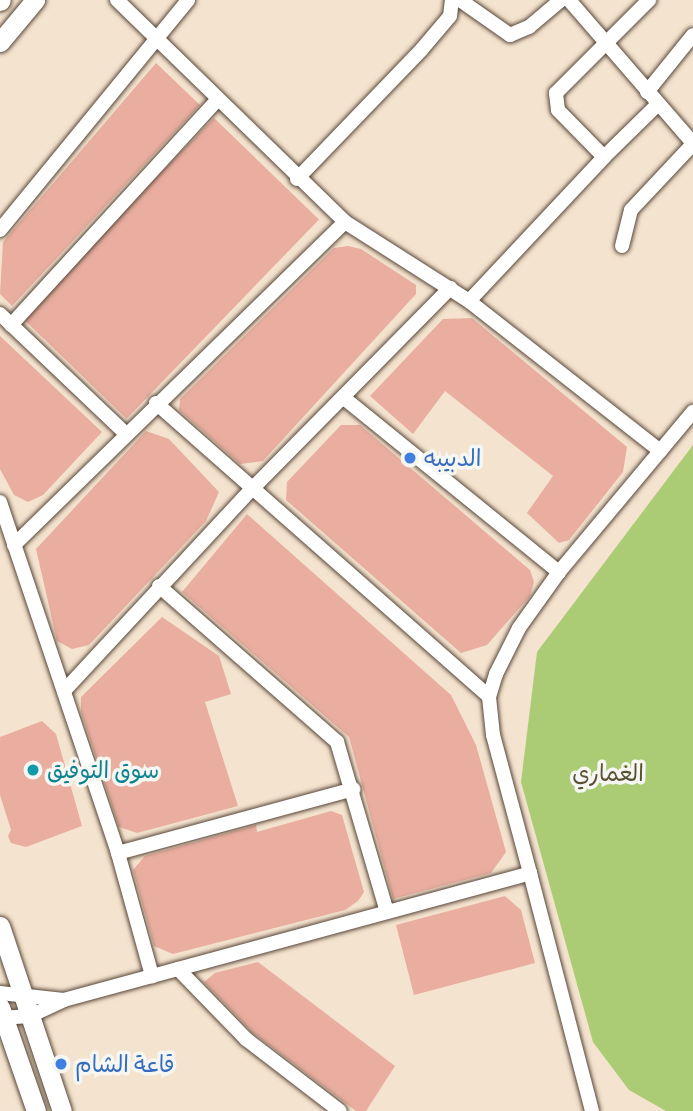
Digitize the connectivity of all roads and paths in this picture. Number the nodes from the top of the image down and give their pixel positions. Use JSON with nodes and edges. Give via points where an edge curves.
{"nodes":[{"id":1,"x":35,"y":0,"type":"edge"},
{"id":2,"x":117,"y":0,"type":"edge"},
{"id":3,"x":188,"y":0,"type":"edge"},
{"id":4,"x":453,"y":0,"type":"edge"},
{"id":5,"x":561,"y":0,"type":"edge"},
{"id":6,"x":569,"y":0,"type":"edge"},
{"id":7,"x":649,"y":0,"type":"edge"},
{"id":8,"x":693,"y":35,"type":"edge"},
{"id":9,"x":157,"y":36,"type":"junction"},
{"id":10,"x":603,"y":41,"type":"junction"},
{"id":11,"x":0,"y":42,"type":"edge"},
{"id":12,"x":647,"y":92,"type":"junction"},
{"id":13,"x":218,"y":99,"type":"junction"},
{"id":14,"x":657,"y":105,"type":"junction"},
{"id":15,"x":693,"y":144,"type":"edge"},
{"id":16,"x":604,"y":157,"type":"junction"},
{"id":17,"x":297,"y":179,"type":"junction"},
{"id":18,"x":345,"y":222,"type":"junction"},
{"id":19,"x":0,"y":230,"type":"edge"},
{"id":20,"x":622,"y":246,"type":"dead end"},
{"id":21,"x":450,"y":288,"type":"junction"},
{"id":22,"x":469,"y":301,"type":"junction"},
{"id":23,"x":5,"y":319,"type":"edge"},
{"id":24,"x":344,"y":398,"type":"junction"},
{"id":25,"x":156,"y":403,"type":"junction"},
{"id":26,"x":693,"y":412,"type":"edge"},
{"id":27,"x":125,"y":433,"type":"junction"},
{"id":28,"x":660,"y":451,"type":"junction"},
{"id":29,"x":251,"y":490,"type":"junction"},
{"id":30,"x":0,"y":502,"type":"edge"},
{"id":31,"x":14,"y":545,"type":"junction"},
{"id":32,"x":559,"y":572,"type":"junction"},
{"id":33,"x":159,"y":586,"type":"junction"},
{"id":34,"x":64,"y":691,"type":"junction"},
{"id":35,"x":489,"y":697,"type":"junction"},
{"id":36,"x":353,"y":789,"type":"junction"},
{"id":37,"x":118,"y":853,"type":"junction"},
{"id":38,"x":530,"y":873,"type":"junction"},
{"id":39,"x":387,"y":912,"type":"junction"},
{"id":40,"x":0,"y":926,"type":"edge"},
{"id":41,"x":178,"y":970,"type":"junction"},
{"id":42,"x":152,"y":976,"type":"junction"},
{"id":43,"x":0,"y":993,"type":"edge"},
{"id":44,"x":23,"y":995,"type":"junction"},
{"id":45,"x":64,"y":1000,"type":"junction"},
{"id":46,"x":1,"y":1014,"type":"edge"},
{"id":47,"x":30,"y":1016,"type":"junction"},
{"id":48,"x":0,"y":1050,"type":"edge"},
{"id":49,"x":25,"y":1078,"type":"junction"},
{"id":50,"x":36,"y":1111,"type":"edge"},
{"id":51,"x":62,"y":1111,"type":"edge"},
{"id":52,"x":340,"y":1111,"type":"edge"},
{"id":53,"x":592,"y":1111,"type":"edge"}],
"edges":[{"from":1,"to":11,"type":"main road"},
{"from":2,"to":9,"type":"street"},
{"from":3,"to":9,"type":"street"},
{"from":4,"to":5,"type":"street","via":[[510,35],[529,27]]},
{"from":4,"to":17,"type":"street","via":[[450,16],[422,49]]},
{"from":6,"to":10,"type":"street"},
{"from":7,"to":10,"type":"street"},
{"from":8,"to":12,"type":"street"},
{"from":9,"to":13,"type":"street"},
{"from":9,"to":19,"type":"street"},
{"from":10,"to":12,"type":"street"},
{"from":10,"to":16,"type":"street","via":[[555,93],[553,102]]},
{"from":12,"to":14,"type":"street"},
{"from":13,"to":17,"type":"street"},
{"from":13,"to":23,"type":"street"},
{"from":14,"to":15,"type":"street"},
{"from":14,"to":16,"type":"street"},
{"from":15,"to":20,"type":"street","via":[[631,210]]},
{"from":16,"to":22,"type":"street"},
{"from":17,"to":18,"type":"street"},
{"from":18,"to":21,"type":"street"},
{"from":18,"to":25,"type":"street"},
{"from":21,"to":22,"type":"street"},
{"from":21,"to":24,"type":"street"},
{"from":22,"to":28,"type":"street"},
{"from":23,"to":27,"type":"street"},
{"from":24,"to":29,"type":"street"},
{"from":24,"to":32,"type":"street"},
{"from":25,"to":27,"type":"street"},
{"from":25,"to":29,"type":"street"},
{"from":26,"to":28,"type":"street"},
{"from":27,"to":31,"type":"street"},
{"from":28,"to":32,"type":"street"},
{"from":29,"to":33,"type":"street"},
{"from":29,"to":35,"type":"street"},
{"from":30,"to":31,"type":"street"},
{"from":31,"to":34,"type":"street"},
{"from":32,"to":35,"type":"street","via":[[505,653]]},
{"from":33,"to":34,"type":"street"},
{"from":33,"to":36,"type":"street","via":[[322,726],[337,742]]},
{"from":34,"to":37,"type":"street"},
{"from":35,"to":38,"type":"street","via":[[493,735]]},
{"from":36,"to":37,"type":"street"},
{"from":36,"to":39,"type":"street"},
{"from":37,"to":42,"type":"street"},
{"from":38,"to":39,"type":"street"},
{"from":38,"to":53,"type":"street"},
{"from":39,"to":41,"type":"street"},
{"from":40,"to":44,"type":"main road"},
{"from":41,"to":42,"type":"street"},
{"from":41,"to":52,"type":"street","via":[[230,1025]]},
{"from":42,"to":45,"type":"street"},
{"from":43,"to":44,"type":"street"},
{"from":44,"to":45,"type":"street"},
{"from":44,"to":47,"type":"main road"},
{"from":45,"to":47,"type":"street"},
{"from":46,"to":47,"type":"street"},
{"from":46,"to":49,"type":"main road"},
{"from":47,"to":51,"type":"main road"},
{"from":48,"to":49,"type":"main road"},
{"from":49,"to":50,"type":"main road"}]}
